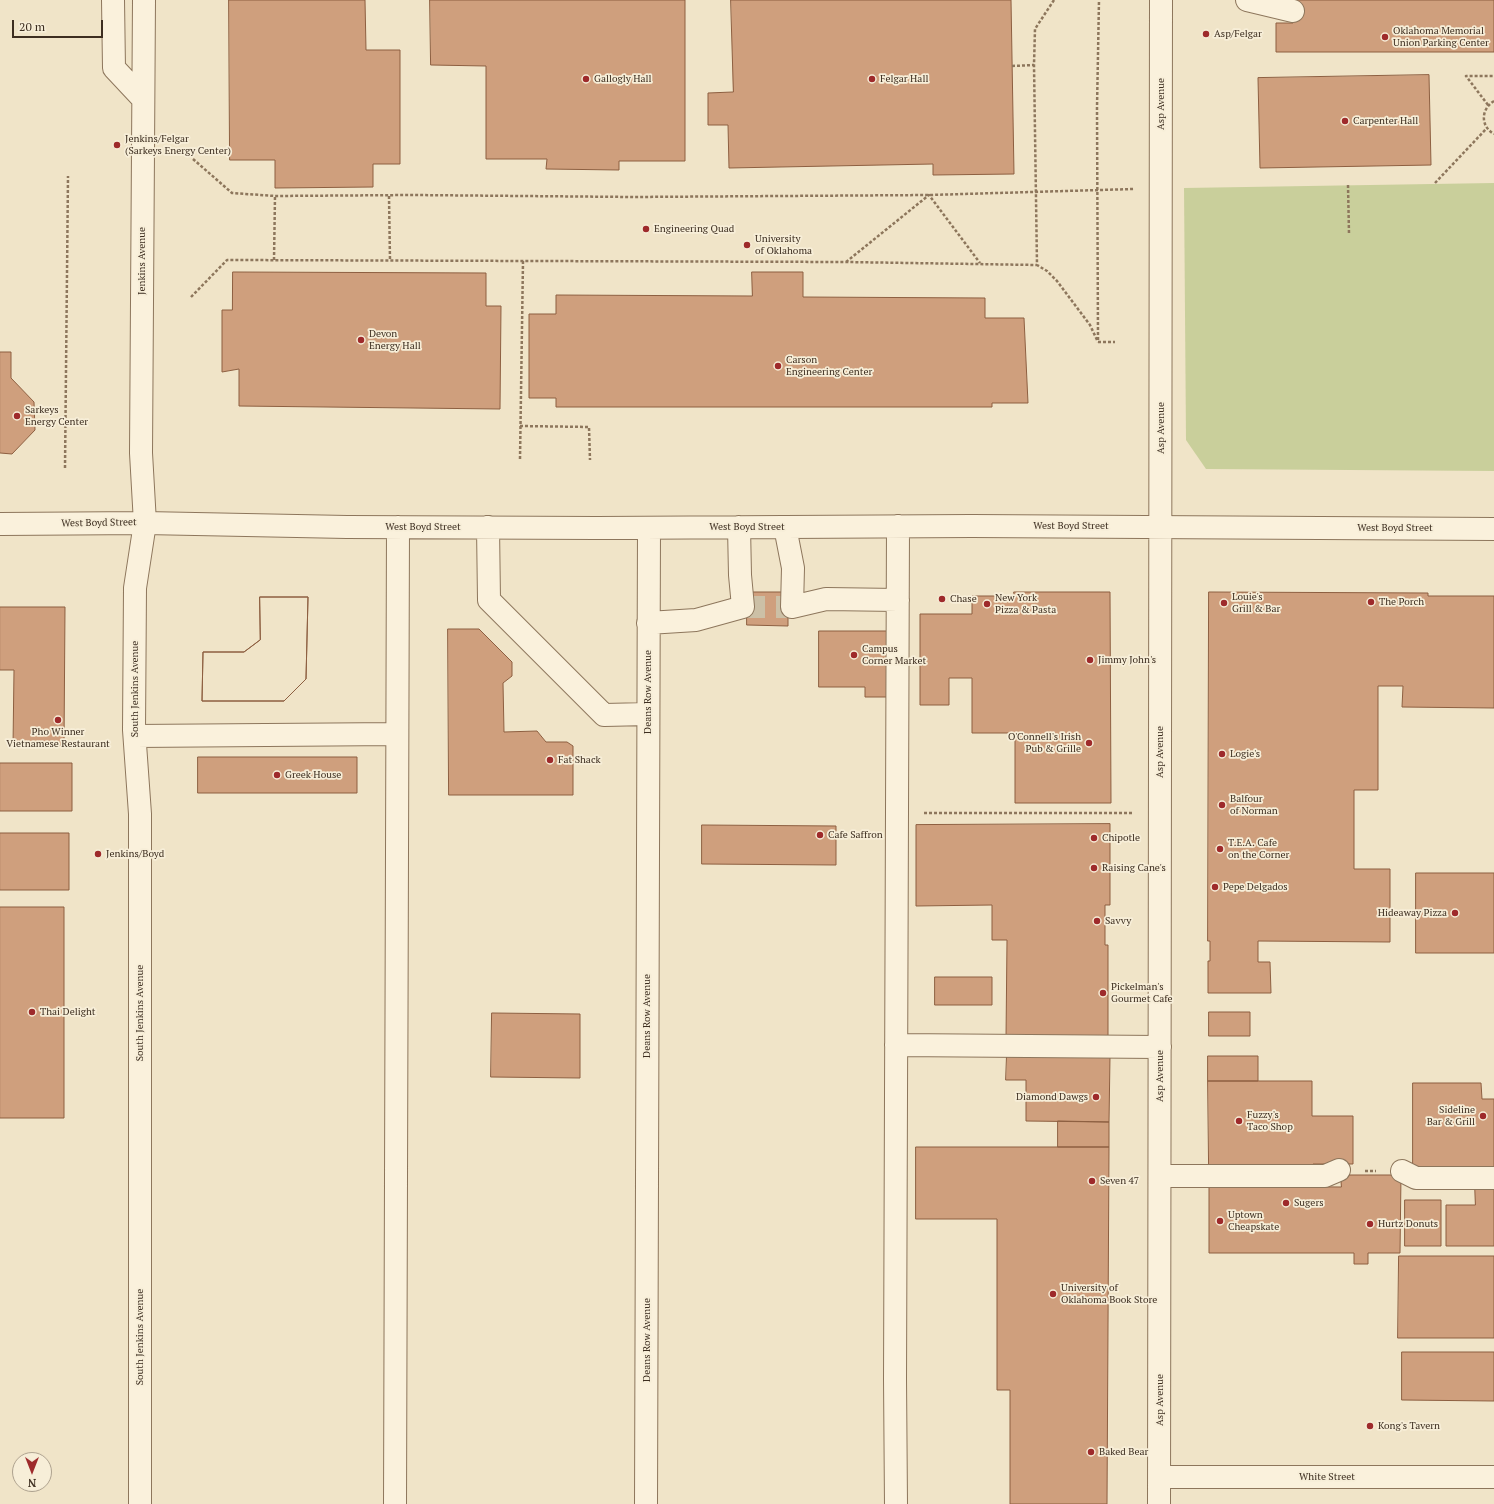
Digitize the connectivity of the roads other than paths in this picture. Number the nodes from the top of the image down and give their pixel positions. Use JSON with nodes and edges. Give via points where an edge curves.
{"nodes":[{"id":1,"x":113,"y":0,"type":"edge"},
{"id":2,"x":144,"y":0,"type":"edge"},
{"id":3,"x":1161,"y":0,"type":"edge"},
{"id":4,"x":1247,"y":0,"type":"edge"},
{"id":5,"x":1293,"y":11,"type":"dead end"},
{"id":6,"x":143,"y":99,"type":"junction"},
{"id":7,"x":145,"y":523,"type":"junction"},
{"id":8,"x":0,"y":524,"type":"edge"},
{"id":9,"x":898,"y":526,"type":"junction"},
{"id":10,"x":398,"y":527,"type":"junction"},
{"id":11,"x":488,"y":527,"type":"junction"},
{"id":12,"x":739,"y":527,"type":"junction"},
{"id":13,"x":785,"y":527,"type":"junction"},
{"id":14,"x":1160,"y":527,"type":"junction"},
{"id":15,"x":649,"y":528,"type":"junction"},
{"id":16,"x":1494,"y":529,"type":"edge"},
{"id":17,"x":898,"y":600,"type":"junction"},
{"id":18,"x":648,"y":623,"type":"junction"},
{"id":19,"x":648,"y":714,"type":"junction"},
{"id":20,"x":398,"y":734,"type":"junction"},
{"id":21,"x":135,"y":736,"type":"junction"},
{"id":22,"x":896,"y":1045,"type":"junction"},
{"id":23,"x":1160,"y":1048,"type":"junction"},
{"id":24,"x":1339,"y":1170,"type":"road end"},
{"id":25,"x":1402,"y":1171,"type":"road end"},
{"id":26,"x":1160,"y":1176,"type":"junction"},
{"id":27,"x":1494,"y":1178,"type":"edge"},
{"id":28,"x":1160,"y":1478,"type":"junction"},
{"id":29,"x":1494,"y":1478,"type":"edge"},
{"id":30,"x":140,"y":1504,"type":"edge"},
{"id":31,"x":395,"y":1504,"type":"edge"},
{"id":32,"x":646,"y":1504,"type":"edge"},
{"id":33,"x":896,"y":1504,"type":"edge"},
{"id":34,"x":1159,"y":1504,"type":"edge"}],
"edges":[{"from":1,"to":6,"type":"street","via":[[114,68]]},
{"from":2,"to":6,"type":"street","name":"Jenkins Avenue"},
{"from":3,"to":14,"type":"street","name":"Asp Avenue"},
{"from":4,"to":5,"type":"street"},
{"from":6,"to":7,"type":"street","name":"Jenkins Avenue","via":[[141,453]]},
{"from":7,"to":8,"type":"street","name":"West Boyd Street"},
{"from":7,"to":10,"type":"street","name":"West Boyd Street"},
{"from":7,"to":21,"type":"street","name":"South Jenkins Avenue","via":[[135,588]]},
{"from":9,"to":13,"type":"street","name":"West Boyd Street"},
{"from":9,"to":14,"type":"street","name":"West Boyd Street"},
{"from":9,"to":17,"type":"street"},
{"from":10,"to":11,"type":"street","name":"West Boyd Street"},
{"from":10,"to":20,"type":"street"},
{"from":11,"to":15,"type":"street","name":"West Boyd Street"},
{"from":11,"to":19,"type":"street","via":[[489,600],[604,715]]},
{"from":12,"to":13,"type":"street","name":"West Boyd Street"},
{"from":12,"to":15,"type":"street","name":"West Boyd Street"},
{"from":12,"to":18,"type":"street","via":[[743,607],[696,620]]},
{"from":13,"to":17,"type":"street","via":[[793,568],[792,607],[826,599]]},
{"from":14,"to":16,"type":"street","name":"West Boyd Street"},
{"from":14,"to":23,"type":"street","name":"Asp Avenue"},
{"from":15,"to":18,"type":"street","name":"Deans Row Avenue"},
{"from":17,"to":22,"type":"street"},
{"from":18,"to":19,"type":"street","name":"Deans Row Avenue"},
{"from":19,"to":32,"type":"street","name":"Deans Row Avenue"},
{"from":20,"to":21,"type":"street"},
{"from":20,"to":31,"type":"street"},
{"from":21,"to":30,"type":"street","name":"South Jenkins Avenue","via":[[140,814]]},
{"from":22,"to":23,"type":"street"},
{"from":22,"to":33,"type":"street"},
{"from":23,"to":26,"type":"street","name":"Asp Avenue"},
{"from":24,"to":26,"type":"street","via":[[1325,1176]]},
{"from":25,"to":27,"type":"street","via":[[1416,1178]]},
{"from":26,"to":28,"type":"street","name":"Asp Avenue"},
{"from":28,"to":29,"type":"street","name":"White Street"},
{"from":28,"to":34,"type":"street","name":"Asp Avenue"}]}
